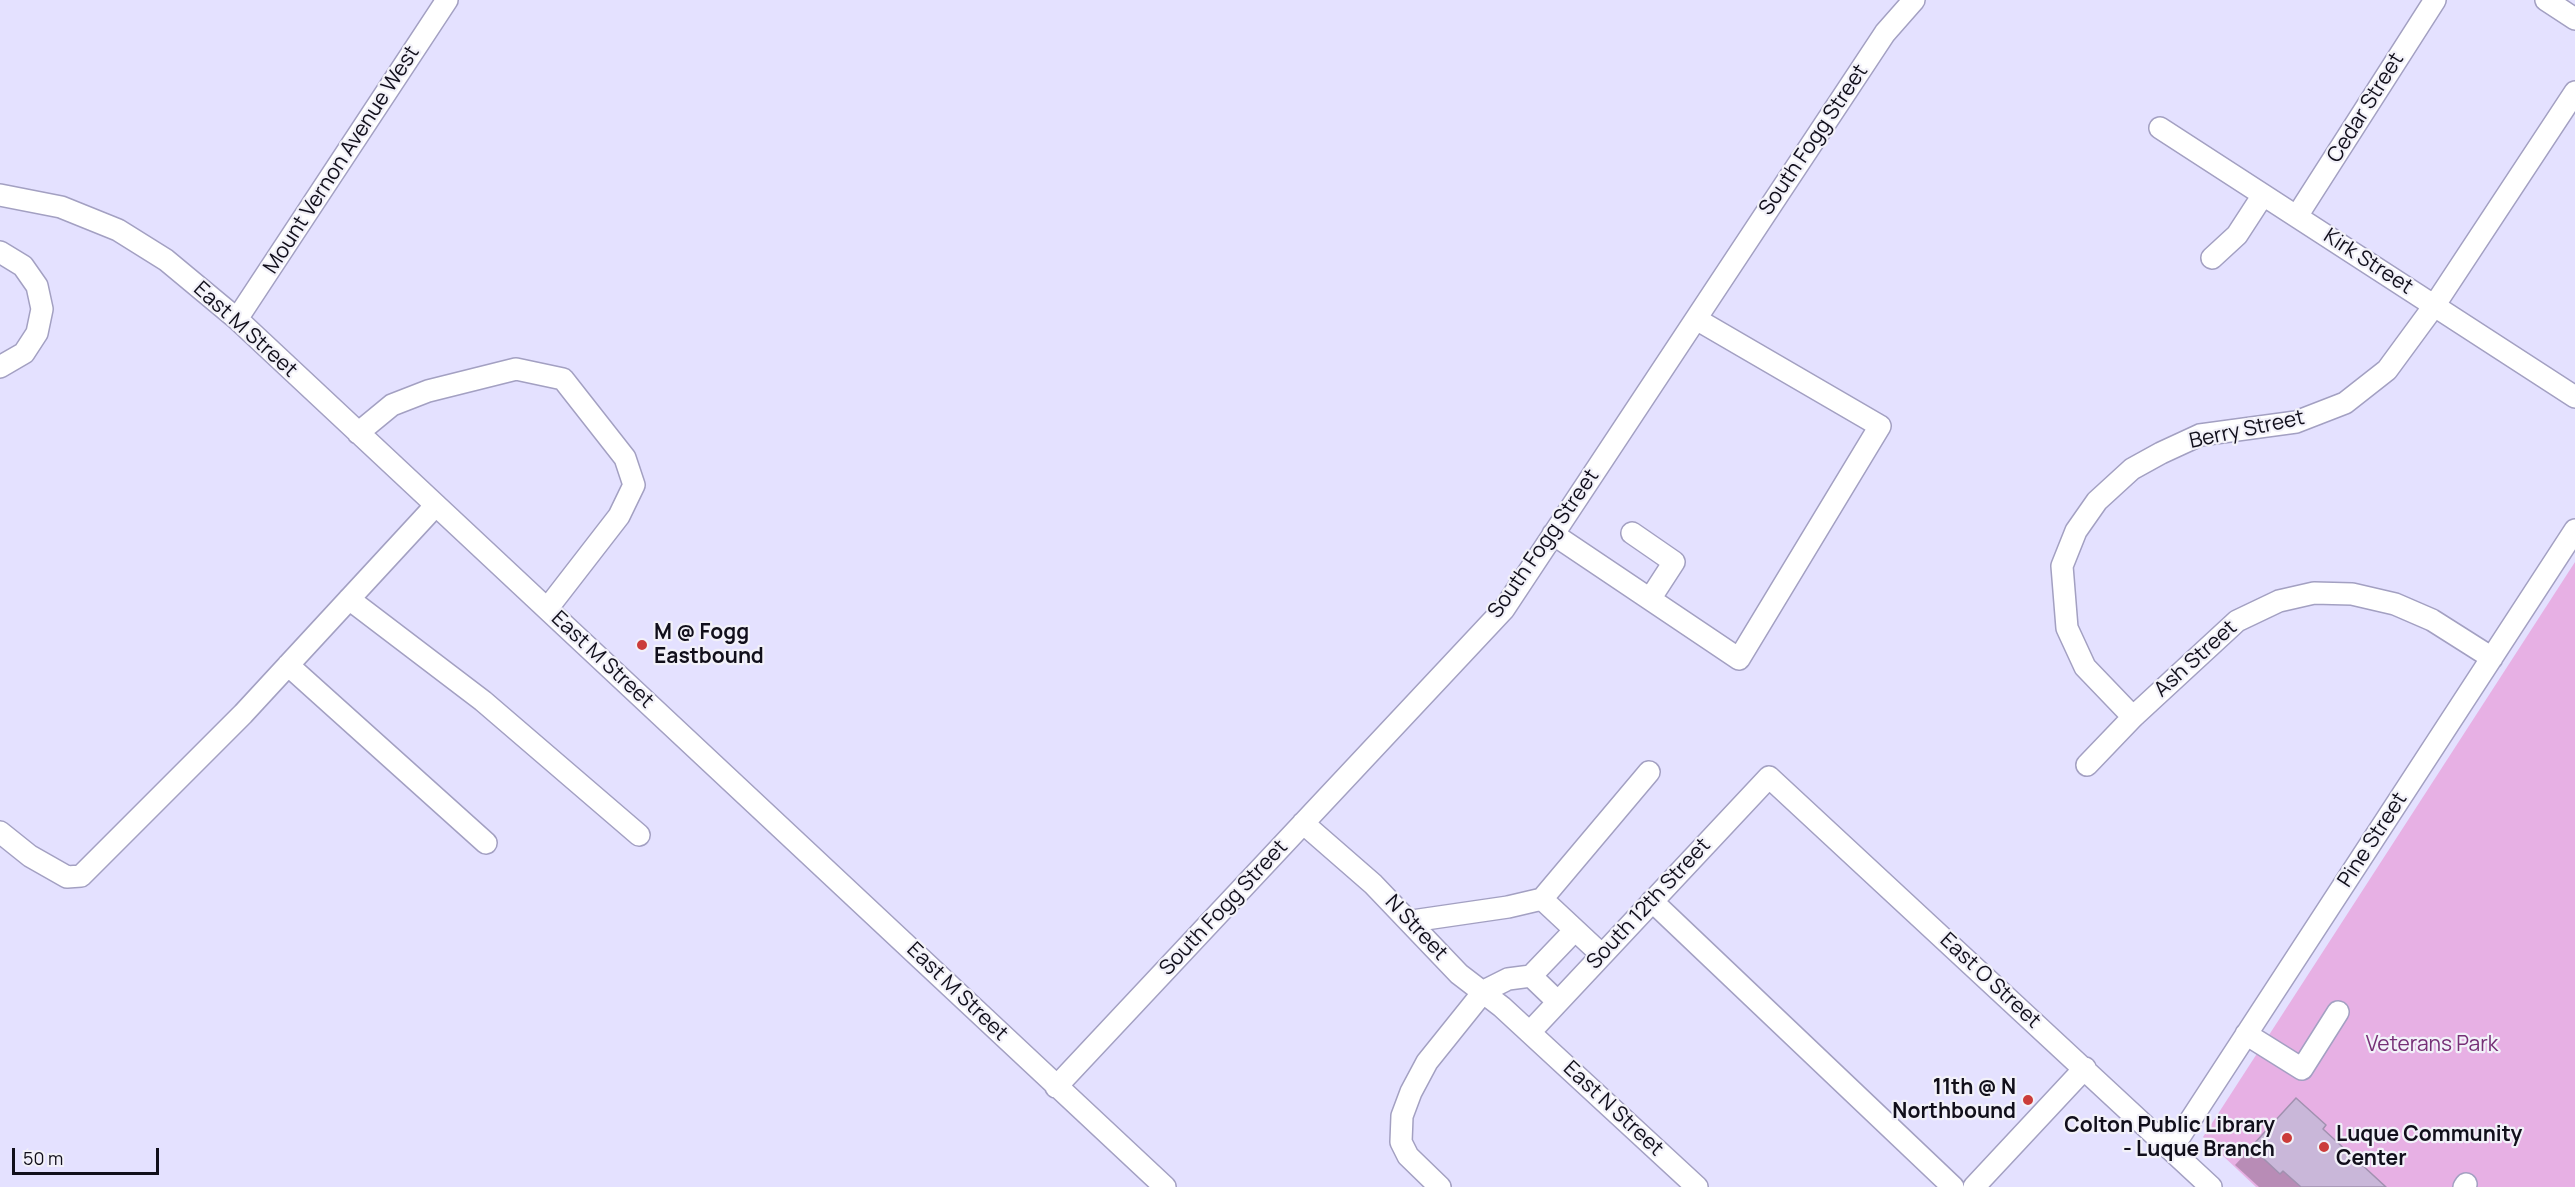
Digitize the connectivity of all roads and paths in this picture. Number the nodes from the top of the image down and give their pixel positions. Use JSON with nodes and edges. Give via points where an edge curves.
{"nodes":[{"id":1,"x":447,"y":0,"type":"edge"},
{"id":2,"x":1914,"y":0,"type":"edge"},
{"id":3,"x":2435,"y":0,"type":"edge"},
{"id":4,"x":2546,"y":0,"type":"edge"},
{"id":5,"x":2575,"y":19,"type":"edge"},
{"id":6,"x":2575,"y":92,"type":"edge"},
{"id":7,"x":2160,"y":128,"type":"dead end"},
{"id":8,"x":0,"y":195,"type":"edge"},
{"id":9,"x":2263,"y":195,"type":"junction"},
{"id":10,"x":2297,"y":216,"type":"junction"},
{"id":11,"x":0,"y":252,"type":"edge"},
{"id":12,"x":2212,"y":258,"type":"dead end"},
{"id":13,"x":2434,"y":306,"type":"junction"},
{"id":14,"x":1696,"y":319,"type":"junction"},
{"id":15,"x":237,"y":320,"type":"junction"},
{"id":16,"x":0,"y":367,"type":"edge"},
{"id":17,"x":2575,"y":397,"type":"edge"},
{"id":18,"x":358,"y":433,"type":"junction"},
{"id":19,"x":436,"y":505,"type":"junction"},
{"id":20,"x":2575,"y":530,"type":"edge"},
{"id":21,"x":1632,"y":533,"type":"dead end"},
{"id":22,"x":1553,"y":534,"type":"junction"},
{"id":23,"x":1650,"y":598,"type":"junction"},
{"id":24,"x":349,"y":599,"type":"junction"},
{"id":25,"x":547,"y":609,"type":"junction"},
{"id":26,"x":2492,"y":658,"type":"junction"},
{"id":27,"x":288,"y":665,"type":"junction"},
{"id":28,"x":2133,"y":717,"type":"junction"},
{"id":29,"x":2088,"y":765,"type":"dead end"},
{"id":30,"x":1649,"y":772,"type":"dead end"},
{"id":31,"x":1769,"y":777,"type":"joint"},
{"id":32,"x":1304,"y":823,"type":"junction"},
{"id":33,"x":0,"y":832,"type":"edge"},
{"id":34,"x":639,"y":835,"type":"dead end"},
{"id":35,"x":486,"y":843,"type":"dead end"},
{"id":36,"x":1542,"y":899,"type":"junction"},
{"id":37,"x":1652,"y":901,"type":"junction"},
{"id":38,"x":1412,"y":921,"type":"junction"},
{"id":39,"x":1575,"y":930,"type":"junction"},
{"id":40,"x":1602,"y":954,"type":"junction"},
{"id":41,"x":1531,"y":976,"type":"junction"},
{"id":42,"x":1484,"y":991,"type":"junction"},
{"id":43,"x":1558,"y":1002,"type":"junction"},
{"id":44,"x":2338,"y":1012,"type":"dead end"},
{"id":45,"x":1530,"y":1032,"type":"junction"},
{"id":46,"x":2246,"y":1034,"type":"junction"},
{"id":47,"x":2085,"y":1068,"type":"junction"},
{"id":48,"x":1056,"y":1087,"type":"junction"},
{"id":49,"x":2171,"y":1150,"type":"junction"},
{"id":50,"x":1165,"y":1187,"type":"edge"},
{"id":51,"x":1440,"y":1187,"type":"edge"},
{"id":52,"x":1697,"y":1187,"type":"edge"},
{"id":53,"x":1953,"y":1187,"type":"edge"},
{"id":54,"x":1974,"y":1187,"type":"edge"},
{"id":55,"x":2211,"y":1187,"type":"edge"}],
"edges":[{"from":1,"to":15,"type":"street","name":"Mount Vernon Avenue West"},
{"from":2,"to":14,"type":"street","name":"South Fogg Street","via":[[1886,33]]},
{"from":3,"to":10,"type":"street","name":"Cedar Street"},
{"from":4,"to":5,"type":"street"},
{"from":6,"to":13,"type":"street","name":"Berry Street"},
{"from":7,"to":9,"type":"street","name":"Kirk Street"},
{"from":8,"to":15,"type":"street","name":"East M Street","via":[[61,207],[118,230],[166,260]]},
{"from":9,"to":10,"type":"street","name":"Kirk Street"},
{"from":9,"to":12,"type":"street","via":[[2237,235]]},
{"from":10,"to":13,"type":"street","name":"Kirk Street"},
{"from":11,"to":16,"type":"street","via":[[23,266],[37,286],[42,309],[37,333],[24,353]]},
{"from":13,"to":17,"type":"street","name":"Kirk Street"},
{"from":13,"to":28,"type":"street","name":"Berry Street","via":[[2387,370],[2345,403],[2296,422],[2200,435],[2132,469],[2097,501],[2076,531],[2062,566],[2067,628],[2085,667]]},
{"from":14,"to":22,"type":"street","name":"South Fogg Street"},
{"from":14,"to":23,"type":"street","via":[[1880,426],[1739,659]]},
{"from":15,"to":18,"type":"street","name":"East M Street"},
{"from":18,"to":19,"type":"street","name":"East M Street"},
{"from":18,"to":25,"type":"street","via":[[392,405],[428,391],[516,369],[564,379],[626,458],[634,485],[619,516]]},
{"from":19,"to":24,"type":"street"},
{"from":19,"to":25,"type":"street","name":"East M Street"},
{"from":20,"to":26,"type":"street","name":"Pine Street"},
{"from":21,"to":23,"type":"street","via":[[1674,562]]},
{"from":22,"to":23,"type":"street"},
{"from":22,"to":32,"type":"street","name":"South Fogg Street","via":[[1504,609]]},
{"from":24,"to":27,"type":"street"},
{"from":24,"to":34,"type":"street","via":[[483,701]]},
{"from":25,"to":48,"type":"street","name":"East M Street"},
{"from":26,"to":28,"type":"street","name":"Ash Street","via":[[2432,620],[2395,604],[2352,594],[2314,593],[2279,601],[2237,621]]},
{"from":26,"to":46,"type":"street","name":"Pine Street"},
{"from":27,"to":33,"type":"street","via":[[81,876],[66,877]]},
{"from":27,"to":35,"type":"street"},
{"from":28,"to":29,"type":"street","name":"Ash Street"},
{"from":30,"to":36,"type":"street"},
{"from":31,"to":37,"type":"street","name":"South 12th Street"},
{"from":31,"to":47,"type":"street","name":"East O Street"},
{"from":32,"to":38,"type":"street","name":"N Street"},
{"from":32,"to":48,"type":"street","name":"South Fogg Street"},
{"from":36,"to":38,"type":"street","via":[[1508,908]]},
{"from":36,"to":39,"type":"street"},
{"from":37,"to":40,"type":"street","name":"South 12th Street"},
{"from":37,"to":53,"type":"street"},
{"from":38,"to":42,"type":"street","name":"N Street","via":[[1459,974]]},
{"from":39,"to":40,"type":"street"},
{"from":39,"to":41,"type":"street"},
{"from":40,"to":43,"type":"street","name":"South 12th Street"},
{"from":41,"to":42,"type":"street","via":[[1508,978]]},
{"from":41,"to":43,"type":"street"},
{"from":42,"to":45,"type":"street","name":"N Street"},
{"from":42,"to":51,"type":"street","via":[[1427,1062],[1402,1116],[1401,1142],[1408,1156]]},
{"from":43,"to":45,"type":"street","name":"South 12th Street"},
{"from":44,"to":46,"type":"street","via":[[2302,1069]]},
{"from":45,"to":52,"type":"street","name":"East N Street"},
{"from":46,"to":49,"type":"street","name":"Pine Street"},
{"from":47,"to":49,"type":"street","name":"East O Street"},
{"from":47,"to":54,"type":"street"},
{"from":48,"to":50,"type":"street","name":"East M Street"},
{"from":49,"to":55,"type":"street","name":"East O Street"}]}
